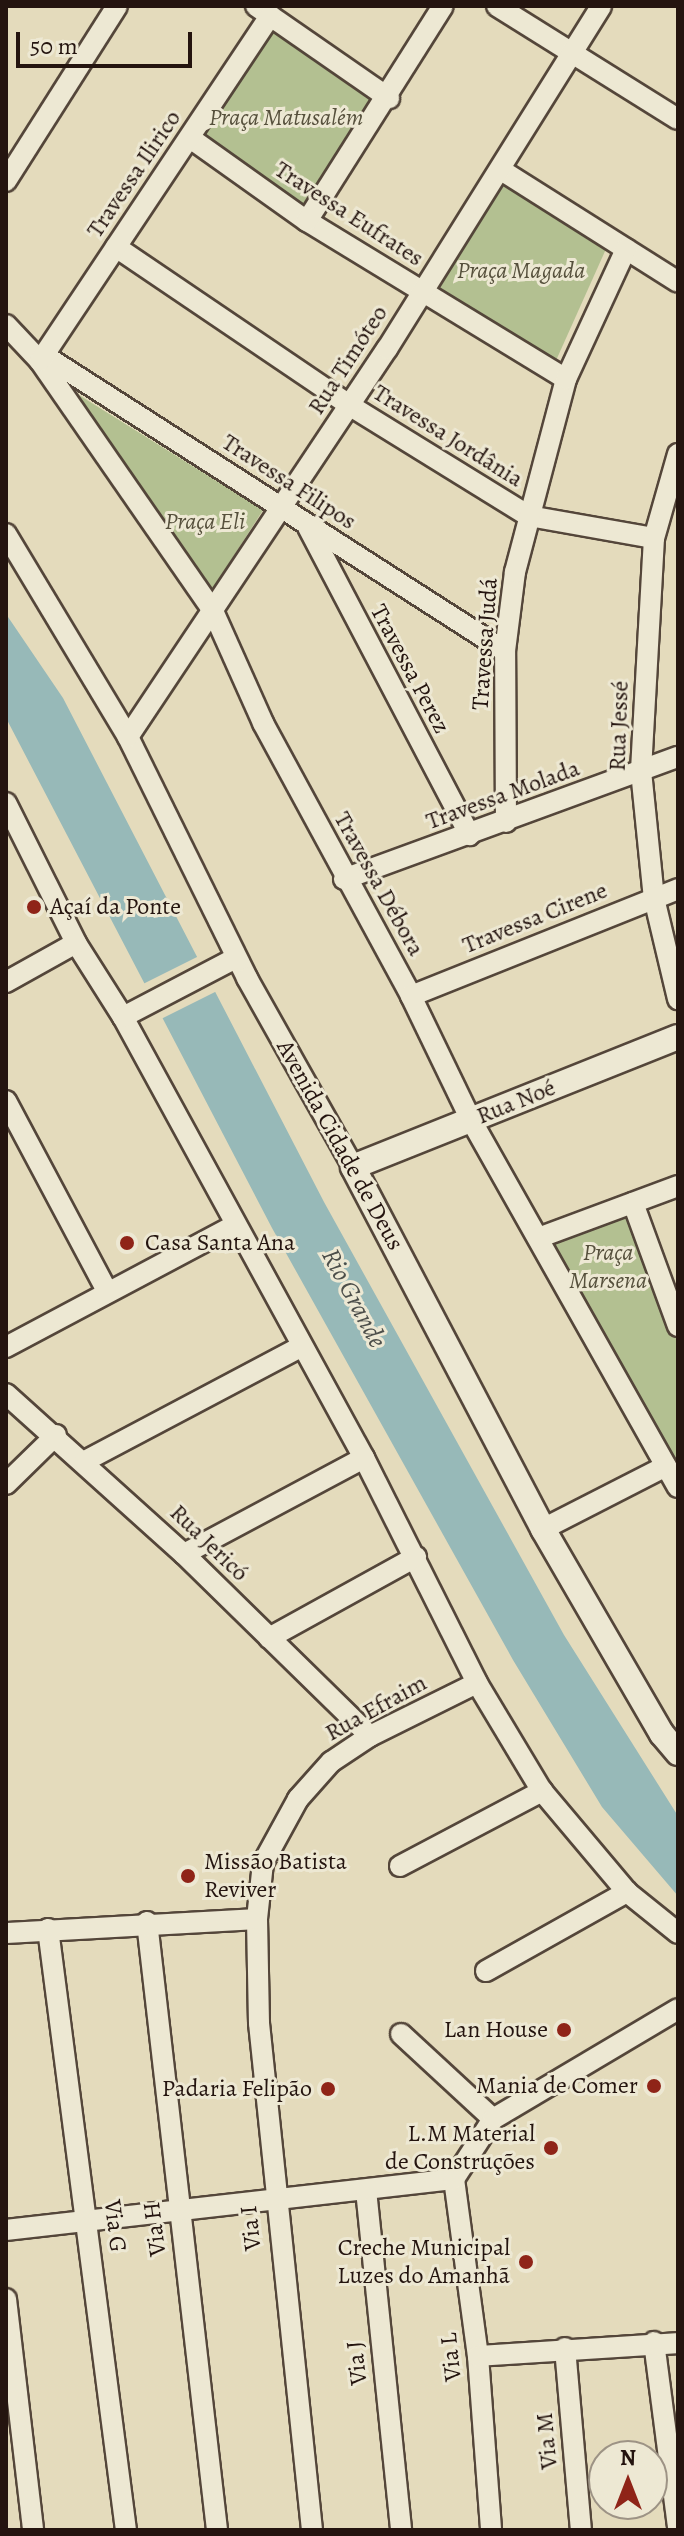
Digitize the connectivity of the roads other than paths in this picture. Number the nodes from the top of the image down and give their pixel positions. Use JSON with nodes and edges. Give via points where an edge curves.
{"nodes":[{"id":1,"x":117,"y":6,"type":"edge"},
{"id":2,"x":443,"y":6,"type":"edge"},
{"id":3,"x":497,"y":6,"type":"edge"},
{"id":4,"x":601,"y":6,"type":"edge"},
{"id":5,"x":263,"y":11,"type":"edge"},
{"id":6,"x":572,"y":52,"type":"junction"},
{"id":7,"x":389,"y":98,"type":"junction"},
{"id":8,"x":678,"y":119,"type":"edge"},
{"id":9,"x":190,"y":138,"type":"junction"},
{"id":10,"x":501,"y":170,"type":"junction"},
{"id":11,"x":6,"y":181,"type":"edge"},
{"id":12,"x":307,"y":221,"type":"junction"},
{"id":13,"x":116,"y":247,"type":"junction"},
{"id":14,"x":626,"y":249,"type":"junction"},
{"id":15,"x":678,"y":282,"type":"edge"},
{"id":16,"x":422,"y":293,"type":"junction"},
{"id":17,"x":6,"y":325,"type":"edge"},
{"id":18,"x":42,"y":358,"type":"junction"},
{"id":19,"x":566,"y":379,"type":"junction"},
{"id":20,"x":349,"y":405,"type":"junction"},
{"id":21,"x":678,"y":454,"type":"edge"},
{"id":22,"x":284,"y":507,"type":"junction"},
{"id":23,"x":529,"y":516,"type":"junction"},
{"id":24,"x":307,"y":525,"type":"junction"},
{"id":25,"x":6,"y":534,"type":"edge"},
{"id":26,"x":654,"y":538,"type":"junction"},
{"id":27,"x":213,"y":611,"type":"junction"},
{"id":28,"x":505,"y":651,"type":"junction"},
{"id":29,"x":128,"y":737,"type":"junction"},
{"id":30,"x":678,"y":757,"type":"edge"},
{"id":31,"x":641,"y":771,"type":"junction"},
{"id":32,"x":6,"y":803,"type":"edge"},
{"id":33,"x":506,"y":822,"type":"junction"},
{"id":34,"x":13,"y":831,"type":"edge"},
{"id":35,"x":470,"y":835,"type":"junction"},
{"id":36,"x":344,"y":879,"type":"junction"},
{"id":37,"x":678,"y":889,"type":"edge"},
{"id":38,"x":654,"y":898,"type":"junction"},
{"id":39,"x":76,"y":943,"type":"junction"},
{"id":40,"x":236,"y":958,"type":"junction"},
{"id":41,"x":6,"y":982,"type":"edge"},
{"id":42,"x":411,"y":996,"type":"junction"},
{"id":43,"x":678,"y":999,"type":"edge"},
{"id":44,"x":123,"y":1017,"type":"junction"},
{"id":45,"x":678,"y":1037,"type":"edge"},
{"id":46,"x":6,"y":1101,"type":"edge"},
{"id":47,"x":471,"y":1120,"type":"junction"},
{"id":48,"x":353,"y":1167,"type":"junction"},
{"id":49,"x":678,"y":1186,"type":"edge"},
{"id":50,"x":633,"y":1203,"type":"junction"},
{"id":51,"x":234,"y":1226,"type":"junction"},
{"id":52,"x":538,"y":1238,"type":"junction"},
{"id":53,"x":107,"y":1291,"type":"junction"},
{"id":54,"x":678,"y":1326,"type":"edge"},
{"id":55,"x":6,"y":1347,"type":"edge"},
{"id":56,"x":300,"y":1347,"type":"junction"},
{"id":57,"x":6,"y":1394,"type":"edge"},
{"id":58,"x":56,"y":1435,"type":"junction"},
{"id":59,"x":364,"y":1458,"type":"junction"},
{"id":60,"x":85,"y":1461,"type":"junction"},
{"id":61,"x":666,"y":1466,"type":"junction"},
{"id":62,"x":6,"y":1484,"type":"edge"},
{"id":63,"x":678,"y":1487,"type":"edge"},
{"id":64,"x":543,"y":1529,"type":"junction"},
{"id":65,"x":184,"y":1554,"type":"junction"},
{"id":66,"x":416,"y":1557,"type":"junction"},
{"id":67,"x":269,"y":1638,"type":"junction"},
{"id":68,"x":477,"y":1683,"type":"junction"},
{"id":69,"x":370,"y":1736,"type":"junction"},
{"id":70,"x":678,"y":1753,"type":"edge"},
{"id":71,"x":542,"y":1791,"type":"junction"},
{"id":72,"x":400,"y":1866,"type":"dead end"},
{"id":73,"x":627,"y":1892,"type":"junction"},
{"id":74,"x":257,"y":1919,"type":"junction"},
{"id":75,"x":147,"y":1922,"type":"junction"},
{"id":76,"x":48,"y":1929,"type":"junction"},
{"id":77,"x":6,"y":1933,"type":"edge"},
{"id":78,"x":678,"y":1933,"type":"edge"},
{"id":79,"x":486,"y":1971,"type":"dead end"},
{"id":80,"x":678,"y":2009,"type":"edge"},
{"id":81,"x":401,"y":2034,"type":"dead end"},
{"id":82,"x":493,"y":2119,"type":"junction"},
{"id":83,"x":454,"y":2179,"type":"junction"},
{"id":84,"x":366,"y":2190,"type":"junction"},
{"id":85,"x":273,"y":2199,"type":"junction"},
{"id":86,"x":179,"y":2209,"type":"junction"},
{"id":87,"x":88,"y":2221,"type":"junction"},
{"id":88,"x":6,"y":2230,"type":"edge"},
{"id":89,"x":6,"y":2299,"type":"edge"},
{"id":90,"x":654,"y":2342,"type":"junction"},
{"id":91,"x":678,"y":2343,"type":"edge"},
{"id":92,"x":565,"y":2348,"type":"junction"},
{"id":93,"x":478,"y":2356,"type":"junction"},
{"id":94,"x":678,"y":2528,"type":"edge"},
{"id":95,"x":33,"y":2530,"type":"edge"},
{"id":96,"x":126,"y":2530,"type":"edge"},
{"id":97,"x":217,"y":2530,"type":"edge"},
{"id":98,"x":312,"y":2530,"type":"edge"},
{"id":99,"x":401,"y":2530,"type":"edge"},
{"id":100,"x":491,"y":2530,"type":"edge"},
{"id":101,"x":581,"y":2530,"type":"edge"}],
"edges":[{"from":1,"to":11,"type":"street"},
{"from":2,"to":7,"type":"street"},
{"from":3,"to":6,"type":"street"},
{"from":4,"to":6,"type":"street","name":"Rua Timóteo"},
{"from":5,"to":7,"type":"street"},
{"from":5,"to":9,"type":"street","name":"Travessa Ilirico"},
{"from":6,"to":8,"type":"street"},
{"from":6,"to":10,"type":"street","name":"Rua Timóteo"},
{"from":7,"to":12,"type":"street"},
{"from":9,"to":12,"type":"street","name":"Travessa Eufrates"},
{"from":9,"to":13,"type":"street","name":"Travessa Ilirico"},
{"from":10,"to":14,"type":"street"},
{"from":10,"to":16,"type":"street","name":"Rua Timóteo"},
{"from":12,"to":16,"type":"street","name":"Travessa Eufrates"},
{"from":13,"to":18,"type":"street","name":"Travessa Ilirico"},
{"from":13,"to":20,"type":"street","name":"Travessa Jordânia"},
{"from":14,"to":15,"type":"street"},
{"from":14,"to":19,"type":"street","name":"Travessa Judá"},
{"from":16,"to":19,"type":"street","name":"Travessa Eufrates"},
{"from":16,"to":20,"type":"street","name":"Rua Timóteo"},
{"from":17,"to":18,"type":"street","name":"Travessa Débora"},
{"from":18,"to":22,"type":"street","name":"Travessa Filipos"},
{"from":18,"to":27,"type":"street","name":"Travessa Débora"},
{"from":19,"to":23,"type":"street","name":"Travessa Judá"},
{"from":20,"to":22,"type":"street","name":"Rua Timóteo"},
{"from":20,"to":23,"type":"street","name":"Travessa Jordânia"},
{"from":21,"to":26,"type":"street","name":"Rua Jessé"},
{"from":22,"to":24,"type":"street","name":"Travessa Filipos"},
{"from":22,"to":27,"type":"street","name":"Rua Timóteo"},
{"from":23,"to":26,"type":"street","name":"Travessa Jordânia"},
{"from":23,"to":28,"type":"street","name":"Travessa Judá"},
{"from":24,"to":28,"type":"street","name":"Travessa Filipos"},
{"from":24,"to":35,"type":"street","name":"Travessa Perez"},
{"from":25,"to":29,"type":"street","name":"Avenida Cidade de Deus"},
{"from":26,"to":31,"type":"street","name":"Rua Jessé"},
{"from":27,"to":29,"type":"street","name":"Rua Timóteo"},
{"from":27,"to":36,"type":"street","name":"Travessa Débora","via":[[250,698]]},
{"from":28,"to":33,"type":"street","name":"Travessa Judá"},
{"from":29,"to":40,"type":"street","name":"Avenida Cidade de Deus"},
{"from":30,"to":31,"type":"street","name":"Travessa Molada"},
{"from":31,"to":33,"type":"street","name":"Travessa Molada"},
{"from":31,"to":38,"type":"street","name":"Rua Jessé"},
{"from":32,"to":34,"type":"street"},
{"from":33,"to":35,"type":"street","name":"Travessa Molada"},
{"from":34,"to":39,"type":"street"},
{"from":35,"to":36,"type":"street","name":"Travessa Molada"},
{"from":36,"to":42,"type":"street","name":"Travessa Débora"},
{"from":37,"to":38,"type":"street","name":"Travessa Cirene"},
{"from":38,"to":42,"type":"street","name":"Travessa Cirene"},
{"from":38,"to":43,"type":"street","name":"Rua Jessé"},
{"from":39,"to":41,"type":"street"},
{"from":39,"to":44,"type":"street"},
{"from":40,"to":44,"type":"street"},
{"from":40,"to":48,"type":"street","name":"Avenida Cidade de Deus"},
{"from":42,"to":47,"type":"street","name":"Travessa Débora"},
{"from":44,"to":51,"type":"street"},
{"from":45,"to":47,"type":"street","name":"Rua Noé"},
{"from":46,"to":53,"type":"street"},
{"from":47,"to":48,"type":"street","name":"Rua Noé"},
{"from":47,"to":52,"type":"street","name":"Travessa Débora"},
{"from":48,"to":64,"type":"street","name":"Avenida Cidade de Deus"},
{"from":49,"to":50,"type":"street"},
{"from":50,"to":52,"type":"street"},
{"from":50,"to":54,"type":"street"},
{"from":51,"to":53,"type":"street"},
{"from":51,"to":56,"type":"street"},
{"from":52,"to":61,"type":"street","name":"Travessa Débora"},
{"from":53,"to":55,"type":"street"},
{"from":56,"to":59,"type":"street"},
{"from":56,"to":60,"type":"street"},
{"from":57,"to":58,"type":"street","name":"Rua Jericó"},
{"from":58,"to":60,"type":"street","name":"Rua Jericó"},
{"from":58,"to":62,"type":"street"},
{"from":59,"to":65,"type":"street"},
{"from":59,"to":66,"type":"street"},
{"from":60,"to":65,"type":"street","name":"Rua Jericó"},
{"from":61,"to":63,"type":"street","name":"Travessa Débora"},
{"from":61,"to":64,"type":"street"},
{"from":64,"to":70,"type":"street","name":"Avenida Cidade de Deus"},
{"from":65,"to":67,"type":"street","name":"Rua Jericó"},
{"from":66,"to":67,"type":"street"},
{"from":66,"to":68,"type":"street"},
{"from":67,"to":69,"type":"street","name":"Rua Jericó"},
{"from":68,"to":69,"type":"street","name":"Rua Efraim"},
{"from":68,"to":71,"type":"street"},
{"from":69,"to":74,"type":"street","name":"Rua Efraim","via":[[331,1762],[281,1825],[263,1863]]},
{"from":71,"to":72,"type":"street"},
{"from":71,"to":73,"type":"street"},
{"from":73,"to":78,"type":"street"},
{"from":73,"to":79,"type":"street"},
{"from":74,"to":75,"type":"street"},
{"from":74,"to":85,"type":"street","name":"Via I"},
{"from":75,"to":76,"type":"street"},
{"from":75,"to":86,"type":"street","name":"Via H"},
{"from":76,"to":77,"type":"street"},
{"from":76,"to":87,"type":"street","name":"Via G"},
{"from":80,"to":82,"type":"street"},
{"from":81,"to":82,"type":"street"},
{"from":82,"to":83,"type":"street"},
{"from":83,"to":84,"type":"street"},
{"from":83,"to":93,"type":"street","name":"Via L"},
{"from":84,"to":85,"type":"street"},
{"from":84,"to":99,"type":"street","name":"Via J"},
{"from":85,"to":86,"type":"street"},
{"from":85,"to":98,"type":"street","name":"Via I"},
{"from":86,"to":87,"type":"street"},
{"from":86,"to":97,"type":"street","name":"Via H"},
{"from":87,"to":88,"type":"street"},
{"from":87,"to":96,"type":"street","name":"Via G"},
{"from":89,"to":95,"type":"street"},
{"from":90,"to":91,"type":"street"},
{"from":90,"to":92,"type":"street"},
{"from":90,"to":94,"type":"street"},
{"from":92,"to":93,"type":"street"},
{"from":92,"to":101,"type":"street","name":"Via M"},
{"from":93,"to":100,"type":"street","name":"Via L"}]}
